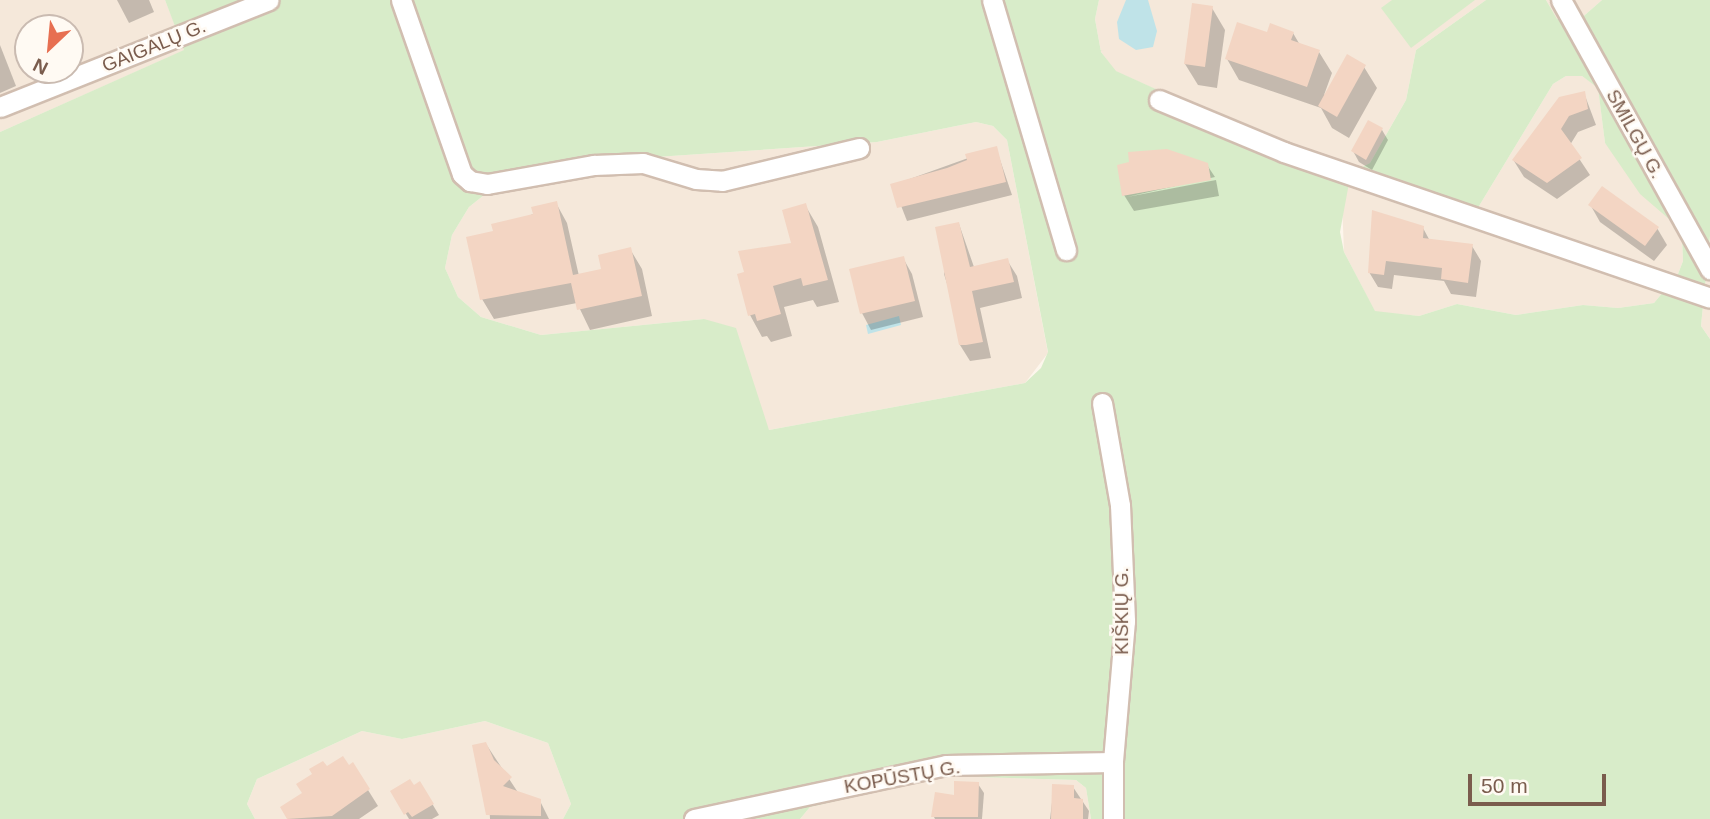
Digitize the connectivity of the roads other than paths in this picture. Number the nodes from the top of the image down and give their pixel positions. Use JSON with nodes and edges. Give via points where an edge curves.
{"nodes":[{"id":1,"x":269,"y":0,"type":"edge"},
{"id":2,"x":401,"y":0,"type":"edge"},
{"id":3,"x":992,"y":0,"type":"edge"},
{"id":4,"x":1561,"y":0,"type":"edge"},
{"id":5,"x":1159,"y":100,"type":"dead end"},
{"id":6,"x":0,"y":107,"type":"edge"},
{"id":7,"x":859,"y":148,"type":"dead end"},
{"id":8,"x":1066,"y":250,"type":"dead end"},
{"id":9,"x":1710,"y":269,"type":"edge"},
{"id":10,"x":1710,"y":298,"type":"edge"},
{"id":11,"x":1102,"y":403,"type":"dead end"},
{"id":12,"x":1113,"y":762,"type":"junction"},
{"id":13,"x":694,"y":819,"type":"edge"},
{"id":14,"x":1113,"y":819,"type":"edge"}],
"edges":[{"from":1,"to":6,"type":"street","name":"GAIGALŲ G."},
{"from":2,"to":7,"type":"street","via":[[462,174],[470,181],[487,184],[594,165],[643,163],[696,179],[722,181],[838,149]]},
{"from":3,"to":8,"type":"street"},
{"from":4,"to":9,"type":"street","name":"SMILGŲ G."},
{"from":5,"to":10,"type":"street","via":[[1284,152]]},
{"from":11,"to":12,"type":"street","name":"KIŠKIŲ G.","via":[[1120,505],[1125,621]]},
{"from":12,"to":13,"type":"street","name":"KOPŪSTŲ G.","via":[[946,765]]},
{"from":12,"to":14,"type":"street","name":"KIŠKIŲ G."}]}
